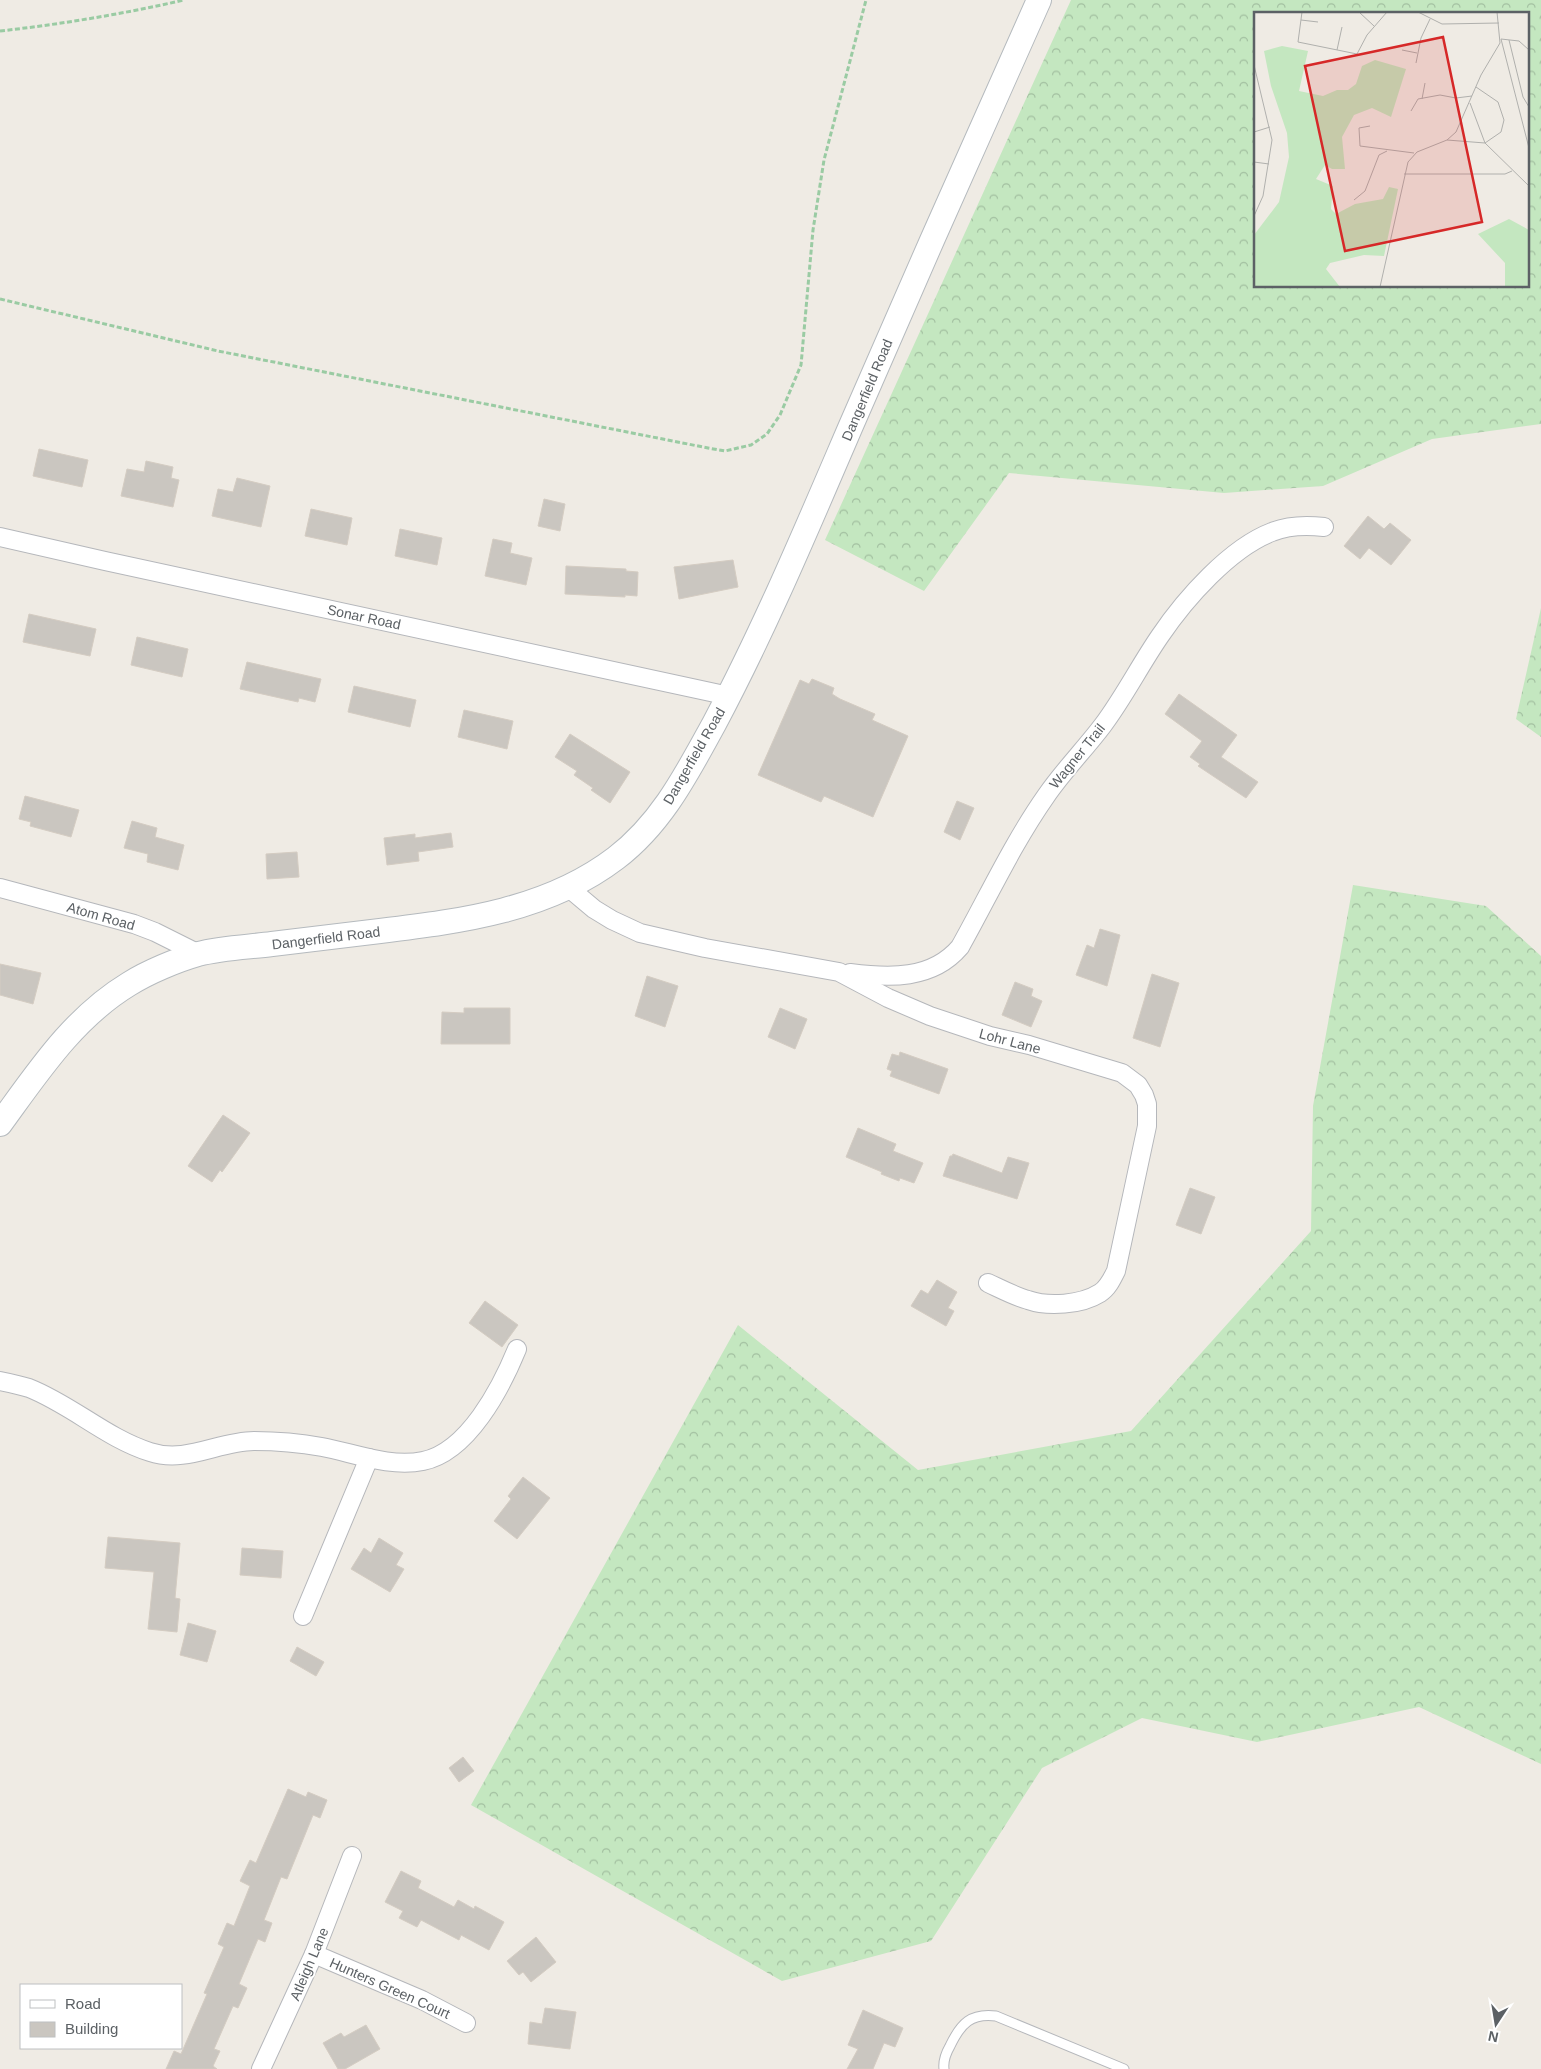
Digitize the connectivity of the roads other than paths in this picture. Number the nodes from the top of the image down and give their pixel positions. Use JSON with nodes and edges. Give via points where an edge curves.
{"nodes":[{"id":1,"x":1039,"y":0,"type":"edge"},
{"id":2,"x":1324,"y":528,"type":"dead end"},
{"id":3,"x":0,"y":537,"type":"edge"},
{"id":4,"x":729,"y":696,"type":"junction"},
{"id":5,"x":0,"y":888,"type":"edge"},
{"id":6,"x":569,"y":888,"type":"junction"},
{"id":7,"x":199,"y":954,"type":"junction"},
{"id":8,"x":839,"y":972,"type":"junction"},
{"id":9,"x":0,"y":1124,"type":"edge"},
{"id":10,"x":988,"y":1283,"type":"dead end"},
{"id":11,"x":517,"y":1349,"type":"dead end"},
{"id":12,"x":0,"y":1381,"type":"edge"},
{"id":13,"x":369,"y":1458,"type":"junction"},
{"id":14,"x":303,"y":1616,"type":"dead end"},
{"id":15,"x":352,"y":1856,"type":"dead end"},
{"id":16,"x":314,"y":1954,"type":"junction"},
{"id":17,"x":466,"y":2023,"type":"dead end"},
{"id":18,"x":262,"y":2069,"type":"edge"},
{"id":19,"x":944,"y":2069,"type":"edge"},
{"id":20,"x":1124,"y":2069,"type":"edge"}],
"edges":[{"from":1,"to":4,"type":"street","name":"Dangerfield Road","via":[[762,630]]},
{"from":2,"to":8,"type":"street","name":"Wagner Trail","via":[[1292,526],[1254,541],[1232,556],[1186,603],[1161,634],[1104,724],[1046,795],[952,956],[942,964],[913,974],[882,977]]},
{"from":3,"to":4,"type":"street","name":"Sonar Road"},
{"from":4,"to":6,"type":"street","name":"Dangerfield Road","via":[[660,816],[616,858]]},
{"from":5,"to":7,"type":"street","name":"Atom Road","via":[[134,924]]},
{"from":6,"to":7,"type":"street","name":"Dangerfield Road","via":[[505,911],[438,924]]},
{"from":6,"to":8,"type":"street","name":"Lohr Lane","via":[[600,912],[640,933]]},
{"from":7,"to":9,"type":"street","name":"Dangerfield Road","via":[[132,982],[99,1004],[51,1053]]},
{"from":8,"to":10,"type":"street","name":"Lohr Lane","via":[[930,1016],[1122,1073],[1138,1085],[1144,1095],[1147,1104],[1145,1140],[1116,1271],[1109,1285],[1101,1293],[1084,1300],[1048,1303],[1030,1301]]},
{"from":11,"to":13,"type":"street","via":[[502,1382],[478,1419],[445,1452],[422,1462]]},
{"from":12,"to":13,"type":"street","via":[[29,1388],[132,1444],[164,1455],[254,1441],[320,1447]]},
{"from":13,"to":14,"type":"street"},
{"from":15,"to":16,"type":"street","name":"Atleigh Lane"},
{"from":16,"to":17,"type":"street","name":"Hunters Green Court","via":[[422,2000]]},
{"from":16,"to":18,"type":"street","name":"Atleigh Lane"},
{"from":19,"to":20,"type":"lane","via":[[943,2063],[958,2029],[982,2014],[996,2016]]}]}
